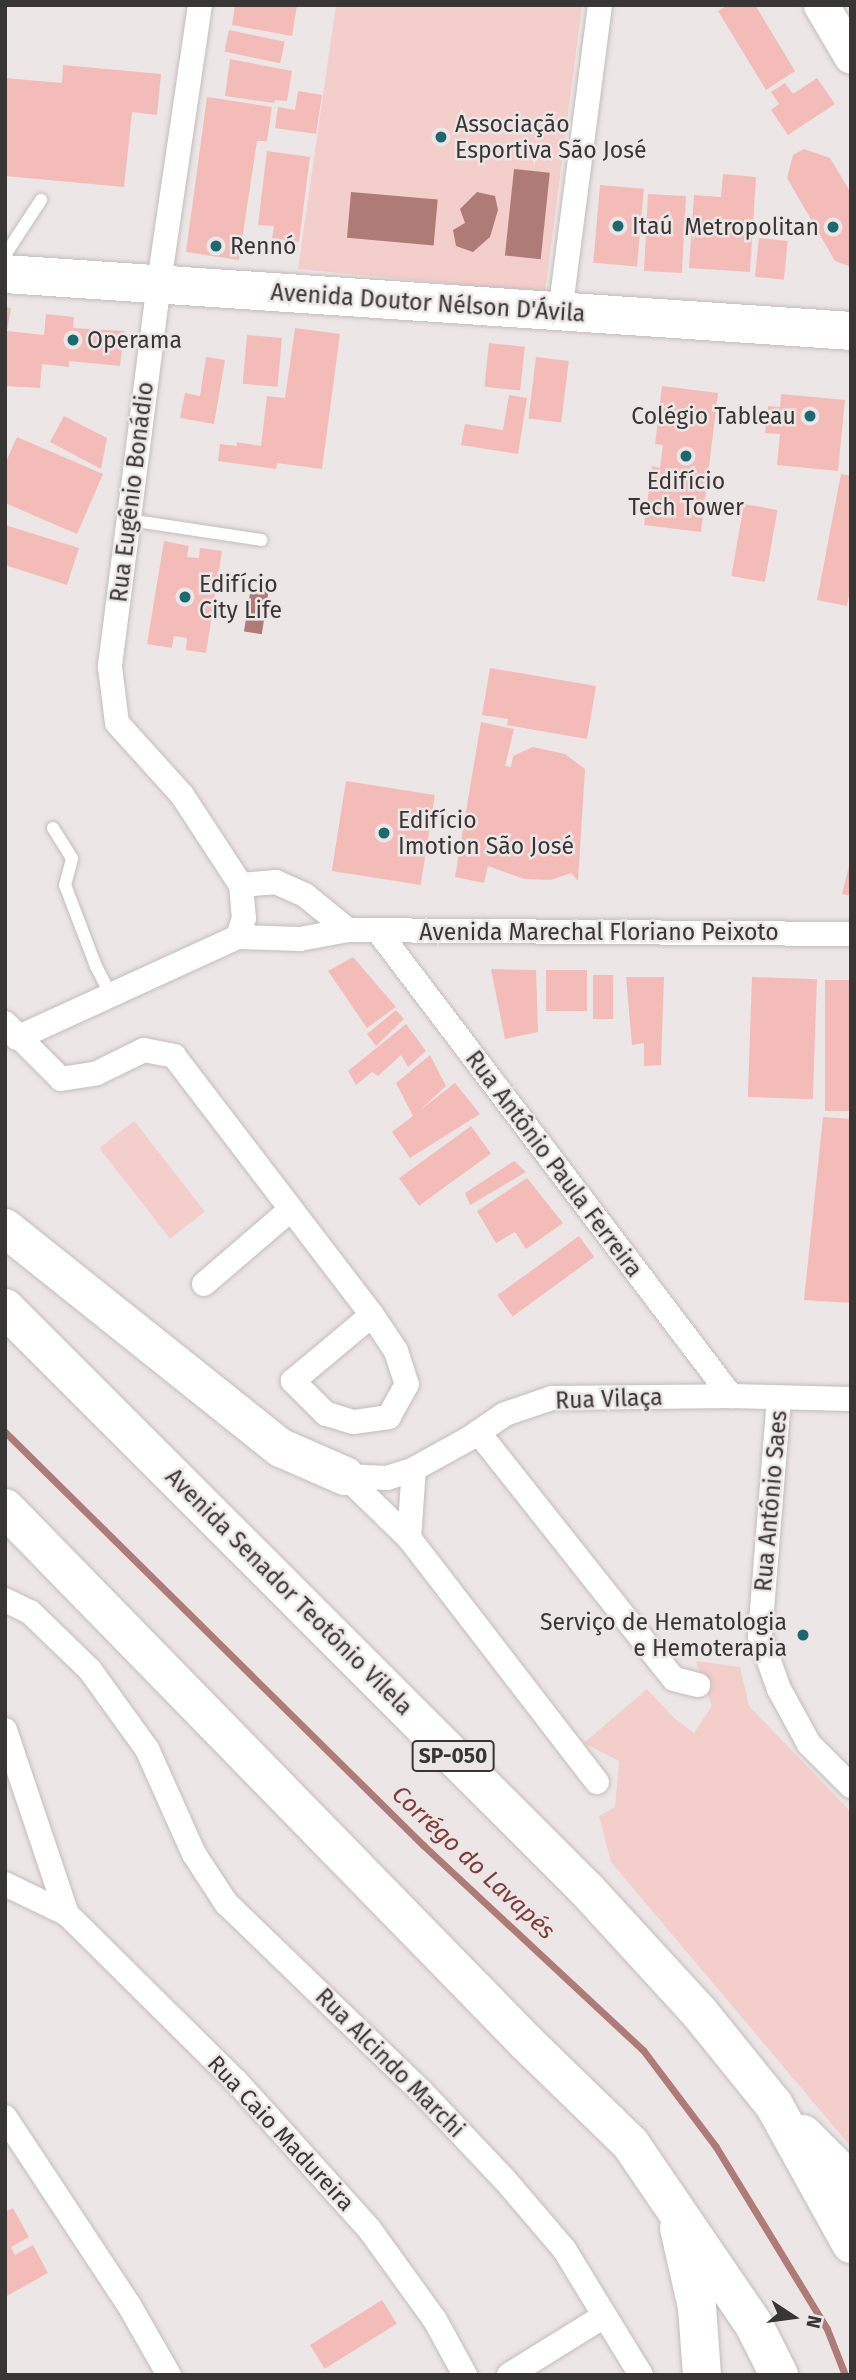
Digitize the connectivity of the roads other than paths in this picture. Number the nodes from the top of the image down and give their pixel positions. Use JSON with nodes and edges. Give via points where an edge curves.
{"nodes":[{"id":1,"x":200,"y":5,"type":"edge"},
{"id":2,"x":600,"y":5,"type":"edge"},
{"id":3,"x":821,"y":5,"type":"edge"},
{"id":4,"x":851,"y":56,"type":"edge"},
{"id":5,"x":41,"y":200,"type":"dead end"},
{"id":6,"x":5,"y":255,"type":"edge"},
{"id":7,"x":5,"y":274,"type":"edge"},
{"id":8,"x":159,"y":282,"type":"junction"},
{"id":9,"x":560,"y":313,"type":"junction"},
{"id":10,"x":851,"y":331,"type":"edge"},
{"id":11,"x":129,"y":520,"type":"junction"},
{"id":12,"x":262,"y":540,"type":"dead end"},
{"id":13,"x":53,"y":828,"type":"dead end"},
{"id":14,"x":242,"y":885,"type":"junction"},
{"id":15,"x":348,"y":930,"type":"junction"},
{"id":16,"x":378,"y":931,"type":"junction"},
{"id":17,"x":851,"y":934,"type":"edge"},
{"id":18,"x":238,"y":937,"type":"junction"},
{"id":19,"x":111,"y":995,"type":"junction"},
{"id":20,"x":11,"y":1030,"type":"edge"},
{"id":21,"x":290,"y":1210,"type":"junction"},
{"id":22,"x":5,"y":1228,"type":"edge"},
{"id":23,"x":204,"y":1284,"type":"dead end"},
{"id":24,"x":5,"y":1308,"type":"edge"},
{"id":25,"x":372,"y":1315,"type":"junction"},
{"id":26,"x":731,"y":1396,"type":"junction"},
{"id":27,"x":779,"y":1398,"type":"junction"},
{"id":28,"x":851,"y":1399,"type":"edge"},
{"id":29,"x":478,"y":1432,"type":"junction"},
{"id":30,"x":414,"y":1469,"type":"junction"},
{"id":31,"x":345,"y":1476,"type":"junction"},
{"id":32,"x":5,"y":1507,"type":"edge"},
{"id":33,"x":409,"y":1538,"type":"junction"},
{"id":34,"x":5,"y":1600,"type":"edge"},
{"id":35,"x":698,"y":1685,"type":"dead end"},
{"id":36,"x":5,"y":1730,"type":"edge"},
{"id":37,"x":597,"y":1782,"type":"dead end"},
{"id":38,"x":851,"y":1786,"type":"edge"},
{"id":39,"x":5,"y":1884,"type":"edge"},
{"id":40,"x":67,"y":1914,"type":"junction"},
{"id":41,"x":774,"y":2105,"type":"junction"},
{"id":42,"x":5,"y":2116,"type":"edge"},
{"id":43,"x":851,"y":2182,"type":"edge"},
{"id":44,"x":674,"y":2206,"type":"junction"},
{"id":45,"x":851,"y":2244,"type":"edge"},
{"id":46,"x":604,"y":2316,"type":"junction"},
{"id":47,"x":169,"y":2375,"type":"edge"},
{"id":48,"x":465,"y":2375,"type":"edge"},
{"id":49,"x":509,"y":2375,"type":"edge"},
{"id":50,"x":641,"y":2375,"type":"edge"},
{"id":51,"x":702,"y":2375,"type":"edge"},
{"id":52,"x":779,"y":2375,"type":"edge"}],
"edges":[{"from":1,"to":8,"type":"street","name":"Rua Eugênio Bonádio"},
{"from":2,"to":9,"type":"street"},
{"from":3,"to":4,"type":"main road"},
{"from":5,"to":6,"type":"lane"},
{"from":7,"to":8,"type":"main road","name":"Avenida Doutor Nélson D'Ávila"},
{"from":8,"to":9,"type":"main road","name":"Avenida Doutor Nélson D'Ávila"},
{"from":8,"to":11,"type":"street","name":"Rua Eugênio Bonádio"},
{"from":9,"to":10,"type":"main road","name":"Avenida Doutor Nélson D'Ávila"},
{"from":11,"to":12,"type":"lane"},
{"from":11,"to":14,"type":"street","name":"Rua Eugênio Bonádio","via":[[110,667],[117,723],[182,795]]},
{"from":13,"to":19,"type":"lane","via":[[72,859],[65,885]]},
{"from":14,"to":15,"type":"street","via":[[276,882],[304,895]]},
{"from":14,"to":18,"type":"street","via":[[244,918]]},
{"from":15,"to":16,"type":"street","name":"Avenida Marechal Floriano Peixoto"},
{"from":15,"to":18,"type":"street","name":"Avenida Marechal Floriano Peixoto","via":[[300,939]]},
{"from":16,"to":17,"type":"street","name":"Avenida Marechal Floriano Peixoto"},
{"from":16,"to":26,"type":"street","name":"Rua Antônio Paula Ferreira"},
{"from":18,"to":19,"type":"street","name":"Avenida Marechal Floriano Peixoto"},
{"from":19,"to":20,"type":"street","name":"Avenida Marechal Floriano Peixoto"},
{"from":20,"to":21,"type":"street","via":[[61,1079],[97,1073],[144,1050],[174,1056]]},
{"from":21,"to":23,"type":"street"},
{"from":21,"to":25,"type":"street"},
{"from":22,"to":31,"type":"main road","via":[[281,1448]]},
{"from":24,"to":41,"type":"main road","name":"Avenida Senador Teotônio Vilela","number":"SP-050","via":[[588,1891],[699,2012]]},
{"from":25,"to":25,"type":"street","via":[[396,1351],[407,1384],[389,1417],[353,1422],[326,1414],[293,1381]]},
{"from":26,"to":27,"type":"street","name":"Rua Vilaça"},
{"from":26,"to":29,"type":"street","name":"Rua Vilaça","via":[[552,1398],[505,1414]]},
{"from":27,"to":28,"type":"street","name":"Rua Vilaça"},
{"from":27,"to":38,"type":"street","name":"Rua Antônio Saes","via":[[760,1636],[779,1689],[809,1744]]},
{"from":29,"to":30,"type":"street","name":"Rua Vilaça"},
{"from":29,"to":35,"type":"street","via":[[674,1679]]},
{"from":30,"to":31,"type":"street","name":"Rua Vilaça","via":[[387,1478]]},
{"from":30,"to":33,"type":"street"},
{"from":31,"to":33,"type":"street"},
{"from":32,"to":44,"type":"main road","via":[[630,2143]]},
{"from":33,"to":37,"type":"street"},
{"from":34,"to":46,"type":"street","name":"Rua Alcindo Marchi","via":[[30,1612],[90,1670],[147,1749],[194,1854],[226,1903],[421,2091],[505,2180],[564,2249]]},
{"from":36,"to":40,"type":"street","name":"Rua Caio Madureira"},
{"from":39,"to":40,"type":"street","name":"Rua Caio Madureira"},
{"from":40,"to":48,"type":"street","name":"Rua Caio Madureira","via":[[236,2081],[370,2231],[435,2320]]},
{"from":41,"to":43,"type":"main road"},
{"from":41,"to":45,"type":"main road","name":"Avenida Senador Teotônio Vilela","number":"SP-050"},
{"from":42,"to":47,"type":"street","via":[[129,2305]]},
{"from":44,"to":51,"type":"main road","via":[[697,2307]]},
{"from":44,"to":52,"type":"main road","via":[[754,2325]]},
{"from":46,"to":49,"type":"street"},
{"from":46,"to":50,"type":"street","name":"Rua Alcindo Marchi"}]}
